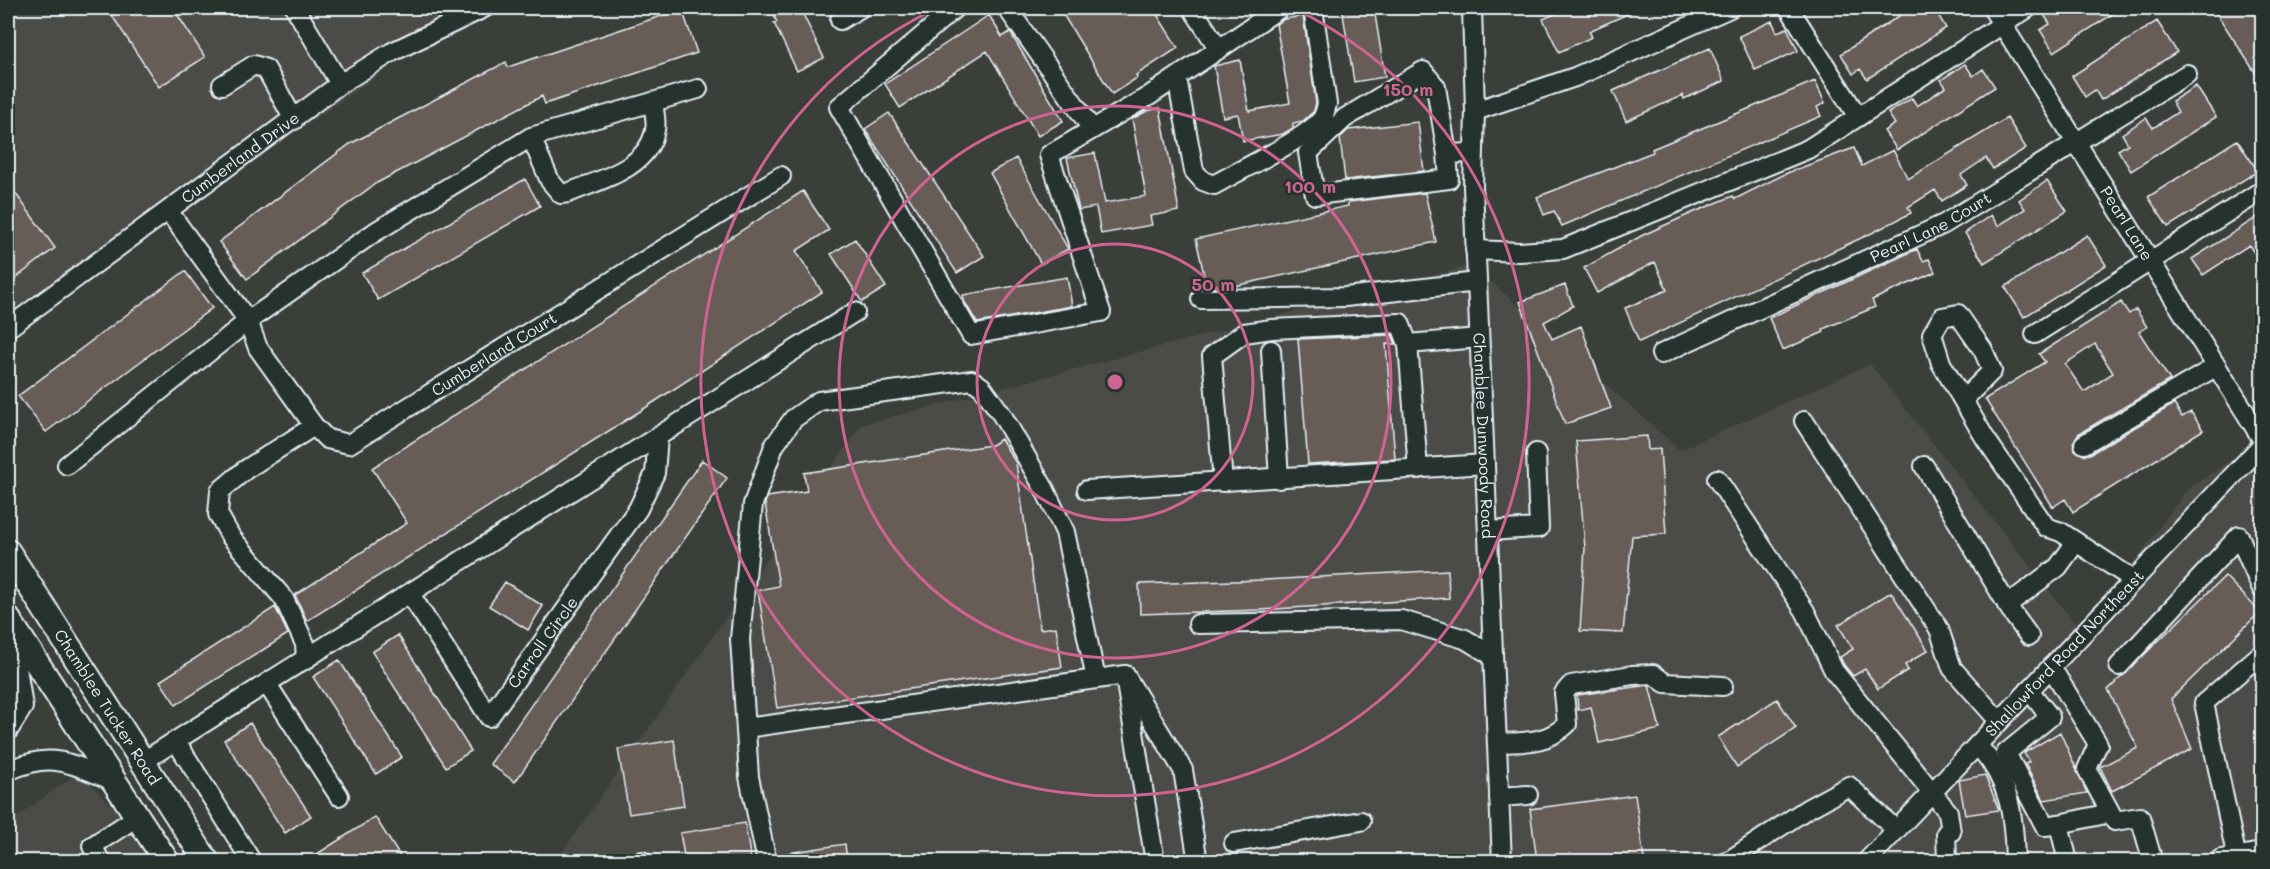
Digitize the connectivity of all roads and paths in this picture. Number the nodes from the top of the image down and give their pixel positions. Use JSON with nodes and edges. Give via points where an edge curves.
{"nodes":[{"id":1,"x":481,"y":8,"type":"edge"},
{"id":2,"x":860,"y":8,"type":"edge"},
{"id":3,"x":955,"y":8,"type":"edge"},
{"id":4,"x":1007,"y":8,"type":"edge"},
{"id":5,"x":1192,"y":8,"type":"edge"},
{"id":6,"x":1280,"y":8,"type":"edge"},
{"id":7,"x":1313,"y":8,"type":"edge"},
{"id":8,"x":1472,"y":8,"type":"edge"},
{"id":9,"x":1730,"y":8,"type":"edge"},
{"id":10,"x":1789,"y":8,"type":"edge"},
{"id":11,"x":1992,"y":8,"type":"edge"},
{"id":12,"x":2028,"y":8,"type":"edge"},
{"id":13,"x":302,"y":10,"type":"edge"},
{"id":14,"x":840,"y":20,"type":"dead end"},
{"id":15,"x":2002,"y":24,"type":"junction"},
{"id":16,"x":1219,"y":49,"type":"junction"},
{"id":17,"x":2187,"y":74,"type":"dead end"},
{"id":18,"x":1177,"y":78,"type":"junction"},
{"id":19,"x":340,"y":84,"type":"junction"},
{"id":20,"x":222,"y":85,"type":"dead end"},
{"id":21,"x":698,"y":89,"type":"dead end"},
{"id":22,"x":653,"y":102,"type":"junction"},
{"id":23,"x":1475,"y":111,"type":"junction"},
{"id":24,"x":1858,"y":117,"type":"junction"},
{"id":25,"x":294,"y":120,"type":"junction"},
{"id":26,"x":1092,"y":129,"type":"junction"},
{"id":27,"x":531,"y":137,"type":"junction"},
{"id":28,"x":2077,"y":144,"type":"junction"},
{"id":29,"x":1473,"y":153,"type":"junction"},
{"id":30,"x":1447,"y":154,"type":"junction"},
{"id":31,"x":781,"y":176,"type":"dead end"},
{"id":32,"x":2258,"y":194,"type":"dead end"},
{"id":33,"x":169,"y":212,"type":"junction"},
{"id":34,"x":1475,"y":250,"type":"junction"},
{"id":35,"x":2151,"y":261,"type":"junction"},
{"id":36,"x":1477,"y":282,"type":"junction"},
{"id":37,"x":1201,"y":299,"type":"dead end"},
{"id":38,"x":855,"y":312,"type":"dead end"},
{"id":39,"x":248,"y":321,"type":"junction"},
{"id":40,"x":8,"y":328,"type":"edge"},
{"id":41,"x":2035,"y":334,"type":"dead end"},
{"id":42,"x":1479,"y":339,"type":"junction"},
{"id":43,"x":1408,"y":344,"type":"junction"},
{"id":44,"x":1271,"y":350,"type":"dead end"},
{"id":45,"x":1661,"y":354,"type":"dead end"},
{"id":46,"x":2217,"y":366,"type":"junction"},
{"id":47,"x":1964,"y":399,"type":"dead end"},
{"id":48,"x":1804,"y":421,"type":"dead end"},
{"id":49,"x":314,"y":426,"type":"junction"},
{"id":50,"x":658,"y":437,"type":"junction"},
{"id":51,"x":2262,"y":438,"type":"edge"},
{"id":52,"x":2084,"y":444,"type":"dead end"},
{"id":53,"x":2262,"y":445,"type":"edge"},
{"id":54,"x":1536,"y":453,"type":"dead end"},
{"id":55,"x":1485,"y":464,"type":"junction"},
{"id":56,"x":67,"y":465,"type":"dead end"},
{"id":57,"x":1924,"y":466,"type":"dead end"},
{"id":58,"x":1418,"y":469,"type":"junction"},
{"id":59,"x":1278,"y":479,"type":"junction"},
{"id":60,"x":1717,"y":479,"type":"dead end"},
{"id":61,"x":1223,"y":482,"type":"junction"},
{"id":62,"x":1087,"y":490,"type":"dead end"},
{"id":63,"x":1488,"y":531,"type":"junction"},
{"id":64,"x":2076,"y":542,"type":"junction"},
{"id":65,"x":8,"y":552,"type":"edge"},
{"id":66,"x":2134,"y":580,"type":"junction"},
{"id":67,"x":2262,"y":589,"type":"edge"},
{"id":68,"x":410,"y":594,"type":"junction"},
{"id":69,"x":2007,"y":605,"type":"junction"},
{"id":70,"x":9,"y":621,"type":"edge"},
{"id":71,"x":1198,"y":624,"type":"dead end"},
{"id":72,"x":2029,"y":636,"type":"dead end"},
{"id":73,"x":2262,"y":652,"type":"edge"},
{"id":74,"x":1493,"y":656,"type":"junction"},
{"id":75,"x":306,"y":660,"type":"junction"},
{"id":76,"x":2119,"y":666,"type":"dead end"},
{"id":77,"x":2051,"y":667,"type":"junction"},
{"id":78,"x":1125,"y":675,"type":"junction"},
{"id":79,"x":1096,"y":679,"type":"junction"},
{"id":80,"x":267,"y":684,"type":"junction"},
{"id":81,"x":1723,"y":687,"type":"dead end"},
{"id":82,"x":2029,"y":690,"type":"junction"},
{"id":83,"x":2000,"y":721,"type":"junction"},
{"id":84,"x":746,"y":728,"type":"junction"},
{"id":85,"x":8,"y":732,"type":"edge"},
{"id":86,"x":176,"y":741,"type":"junction"},
{"id":87,"x":1497,"y":743,"type":"junction"},
{"id":88,"x":1977,"y":745,"type":"junction"},
{"id":89,"x":142,"y":762,"type":"junction"},
{"id":90,"x":8,"y":771,"type":"edge"},
{"id":91,"x":114,"y":781,"type":"junction"},
{"id":92,"x":1933,"y":791,"type":"junction"},
{"id":93,"x":1528,"y":795,"type":"dead end"},
{"id":94,"x":339,"y":796,"type":"dead end"},
{"id":95,"x":1499,"y":797,"type":"junction"},
{"id":96,"x":2110,"y":813,"type":"junction"},
{"id":97,"x":137,"y":817,"type":"junction"},
{"id":98,"x":1361,"y":821,"type":"dead end"},
{"id":99,"x":2059,"y":824,"type":"junction"},
{"id":100,"x":1896,"y":830,"type":"junction"},
{"id":101,"x":1234,"y":843,"type":"dead end"},
{"id":102,"x":2262,"y":855,"type":"edge"},
{"id":103,"x":100,"y":861,"type":"edge"},
{"id":104,"x":167,"y":861,"type":"edge"},
{"id":105,"x":207,"y":861,"type":"edge"},
{"id":106,"x":252,"y":861,"type":"edge"},
{"id":107,"x":767,"y":861,"type":"edge"},
{"id":108,"x":1155,"y":861,"type":"edge"},
{"id":109,"x":1198,"y":861,"type":"edge"},
{"id":110,"x":1502,"y":861,"type":"edge"},
{"id":111,"x":1726,"y":861,"type":"edge"},
{"id":112,"x":1866,"y":861,"type":"edge"},
{"id":113,"x":1947,"y":861,"type":"edge"},
{"id":114,"x":2015,"y":861,"type":"edge"},
{"id":115,"x":2068,"y":861,"type":"edge"},
{"id":116,"x":2153,"y":861,"type":"edge"},
{"id":117,"x":2227,"y":861,"type":"edge"}],
"edges":[{"from":1,"to":19,"type":"street","name":"Cumberland Drive","via":[[392,52]]},
{"from":2,"to":14,"type":"street"},
{"from":3,"to":26,"type":"street","via":[[839,107],[971,336],[1101,312],[1049,155]]},
{"from":4,"to":26,"type":"street"},
{"from":5,"to":16,"type":"street"},
{"from":6,"to":16,"type":"street"},
{"from":7,"to":18,"type":"street","via":[[1327,104],[1324,116],[1318,124],[1214,185],[1203,181],[1194,171]]},
{"from":8,"to":23,"type":"street","name":"Chamblee Dunwoody Road"},
{"from":9,"to":23,"type":"street","via":[[1575,77]]},
{"from":10,"to":24,"type":"street"},
{"from":11,"to":15,"type":"street","name":"Pearl Lane"},
{"from":12,"to":15,"type":"street"},
{"from":13,"to":19,"type":"street"},
{"from":15,"to":24,"type":"street"},
{"from":15,"to":28,"type":"street","name":"Pearl Lane"},
{"from":16,"to":18,"type":"street"},
{"from":17,"to":28,"type":"street","name":"Pearl Lane Court"},
{"from":18,"to":26,"type":"street"},
{"from":19,"to":25,"type":"street","name":"Cumberland Drive"},
{"from":20,"to":25,"type":"street","via":[[254,65],[266,69]]},
{"from":21,"to":22,"type":"street"},
{"from":22,"to":27,"type":"street"},
{"from":22,"to":27,"type":"street","via":[[656,129],[648,150],[628,168],[568,193],[561,194],[550,181]]},
{"from":23,"to":29,"type":"street","name":"Chamblee Dunwoody Road"},
{"from":24,"to":34,"type":"street","via":[[1808,149],[1563,249]]},
{"from":25,"to":33,"type":"street","name":"Cumberland Drive"},
{"from":27,"to":39,"type":"street","via":[[375,232]]},
{"from":28,"to":35,"type":"street","name":"Pearl Lane"},
{"from":28,"to":45,"type":"street","name":"Pearl Lane Court","via":[[1944,224]]},
{"from":29,"to":30,"type":"street"},
{"from":29,"to":34,"type":"street","name":"Chamblee Dunwoody Road"},
{"from":30,"to":30,"type":"street","via":[[1449,179],[1315,195],[1308,153],[1345,118],[1423,71],[1436,87]]},
{"from":31,"to":49,"type":"street","name":"Cumberland Court","via":[[349,444],[327,439]]},
{"from":32,"to":35,"type":"street"},
{"from":33,"to":39,"type":"street","name":"Cumberland Court"},
{"from":33,"to":40,"type":"street","name":"Cumberland Drive"},
{"from":34,"to":36,"type":"street","name":"Chamblee Dunwoody Road"},
{"from":35,"to":41,"type":"street"},
{"from":35,"to":46,"type":"street","name":"Pearl Lane"},
{"from":36,"to":37,"type":"street","via":[[1345,297]]},
{"from":36,"to":42,"type":"street","name":"Chamblee Dunwoody Road"},
{"from":38,"to":50,"type":"street"},
{"from":39,"to":49,"type":"street","name":"Cumberland Court","via":[[258,348]]},
{"from":39,"to":56,"type":"street"},
{"from":42,"to":43,"type":"street"},
{"from":42,"to":55,"type":"street","name":"Chamblee Dunwoody Road"},
{"from":43,"to":58,"type":"street"},
{"from":43,"to":61,"type":"street","via":[[1400,323],[1272,328],[1244,333],[1212,356]]},
{"from":44,"to":59,"type":"street"},
{"from":46,"to":51,"type":"street","name":"Pearl Lane"},
{"from":46,"to":52,"type":"street"},
{"from":47,"to":64,"type":"street","via":[[1985,438],[2046,527]]},
{"from":48,"to":83,"type":"street","via":[[1939,629],[1952,668]]},
{"from":49,"to":75,"type":"street","via":[[245,470],[220,491],[218,514],[231,537],[284,599],[305,644]]},
{"from":50,"to":68,"type":"street"},
{"from":50,"to":68,"type":"street","name":"Carroll Circle","via":[[655,473],[638,509],[489,717]]},
{"from":53,"to":66,"type":"street","name":"Shallowford Road Northeast"},
{"from":54,"to":63,"type":"street","via":[[1539,528]]},
{"from":55,"to":58,"type":"street"},
{"from":55,"to":63,"type":"street","name":"Chamblee Dunwoody Road"},
{"from":57,"to":69,"type":"street"},
{"from":58,"to":59,"type":"street"},
{"from":59,"to":61,"type":"street"},
{"from":60,"to":92,"type":"street","via":[[1805,611],[1834,671]]},
{"from":61,"to":62,"type":"street"},
{"from":63,"to":74,"type":"street","name":"Chamblee Dunwoody Road"},
{"from":64,"to":66,"type":"street"},
{"from":64,"to":69,"type":"street","via":[[2058,567]]},
{"from":65,"to":89,"type":"main road","name":"Chamblee Tucker Road"},
{"from":66,"to":77,"type":"street","name":"Shallowford Road Northeast"},
{"from":67,"to":76,"type":"street","via":[[2239,536]]},
{"from":68,"to":75,"type":"street"},
{"from":69,"to":72,"type":"street"},
{"from":70,"to":85,"type":"street","via":[[23,707]]},
{"from":70,"to":91,"type":"main road","name":"Chamblee Tucker Road"},
{"from":71,"to":74,"type":"street","via":[[1401,620],[1465,639]]},
{"from":73,"to":117,"type":"street","via":[[2204,703]]},
{"from":74,"to":87,"type":"street","name":"Chamblee Dunwoody Road"},
{"from":75,"to":80,"type":"street"},
{"from":77,"to":82,"type":"street","name":"Shallowford Road Northeast"},
{"from":77,"to":96,"type":"street","via":[[2098,744],[2087,769]]},
{"from":78,"to":79,"type":"street"},
{"from":78,"to":108,"type":"street"},
{"from":78,"to":109,"type":"street","via":[[1183,770]]},
{"from":79,"to":84,"type":"street"},
{"from":79,"to":84,"type":"street","via":[[1065,532],[1002,415],[982,387],[972,380],[960,381],[819,401],[793,419],[774,446],[753,504],[740,639]]},
{"from":80,"to":86,"type":"street"},
{"from":80,"to":94,"type":"street"},
{"from":81,"to":87,"type":"street","via":[[1665,682],[1653,674],[1571,686],[1564,693],[1567,724],[1557,734],[1536,742]]},
{"from":82,"to":83,"type":"street","name":"Shallowford Road Northeast"},
{"from":82,"to":99,"type":"street","via":[[2050,717],[2006,753],[2045,826]]},
{"from":83,"to":88,"type":"street","name":"Shallowford Road Northeast"},
{"from":84,"to":107,"type":"street","via":[[749,777]]},
{"from":86,"to":89,"type":"street"},
{"from":86,"to":106,"type":"street"},
{"from":87,"to":95,"type":"street","name":"Chamblee Dunwoody Road"},
{"from":88,"to":92,"type":"street","name":"Shallowford Road Northeast"},
{"from":88,"to":114,"type":"street","via":[[2000,776],[2014,816]]},
{"from":89,"to":105,"type":"main road","name":"Chamblee Tucker Road"},
{"from":90,"to":91,"type":"street","via":[[29,761],[55,759]]},
{"from":91,"to":97,"type":"main road","name":"Chamblee Tucker Road"},
{"from":92,"to":100,"type":"street","name":"Shallowford Road Northeast"},
{"from":92,"to":113,"type":"street","via":[[1948,812]]},
{"from":93,"to":95,"type":"street"},
{"from":95,"to":110,"type":"street","name":"Chamblee Dunwoody Road"},
{"from":96,"to":99,"type":"street"},
{"from":96,"to":116,"type":"street","via":[[2115,821],[2140,817]]},
{"from":97,"to":103,"type":"street","via":[[92,846]]},
{"from":97,"to":104,"type":"main road","name":"Chamblee Tucker Road"},
{"from":98,"to":101,"type":"street"},
{"from":99,"to":115,"type":"street"},
{"from":100,"to":111,"type":"street","via":[[1849,786]]},
{"from":100,"to":112,"type":"street","name":"Shallowford Road Northeast"},
{"from":102,"to":117,"type":"main road"}]}
